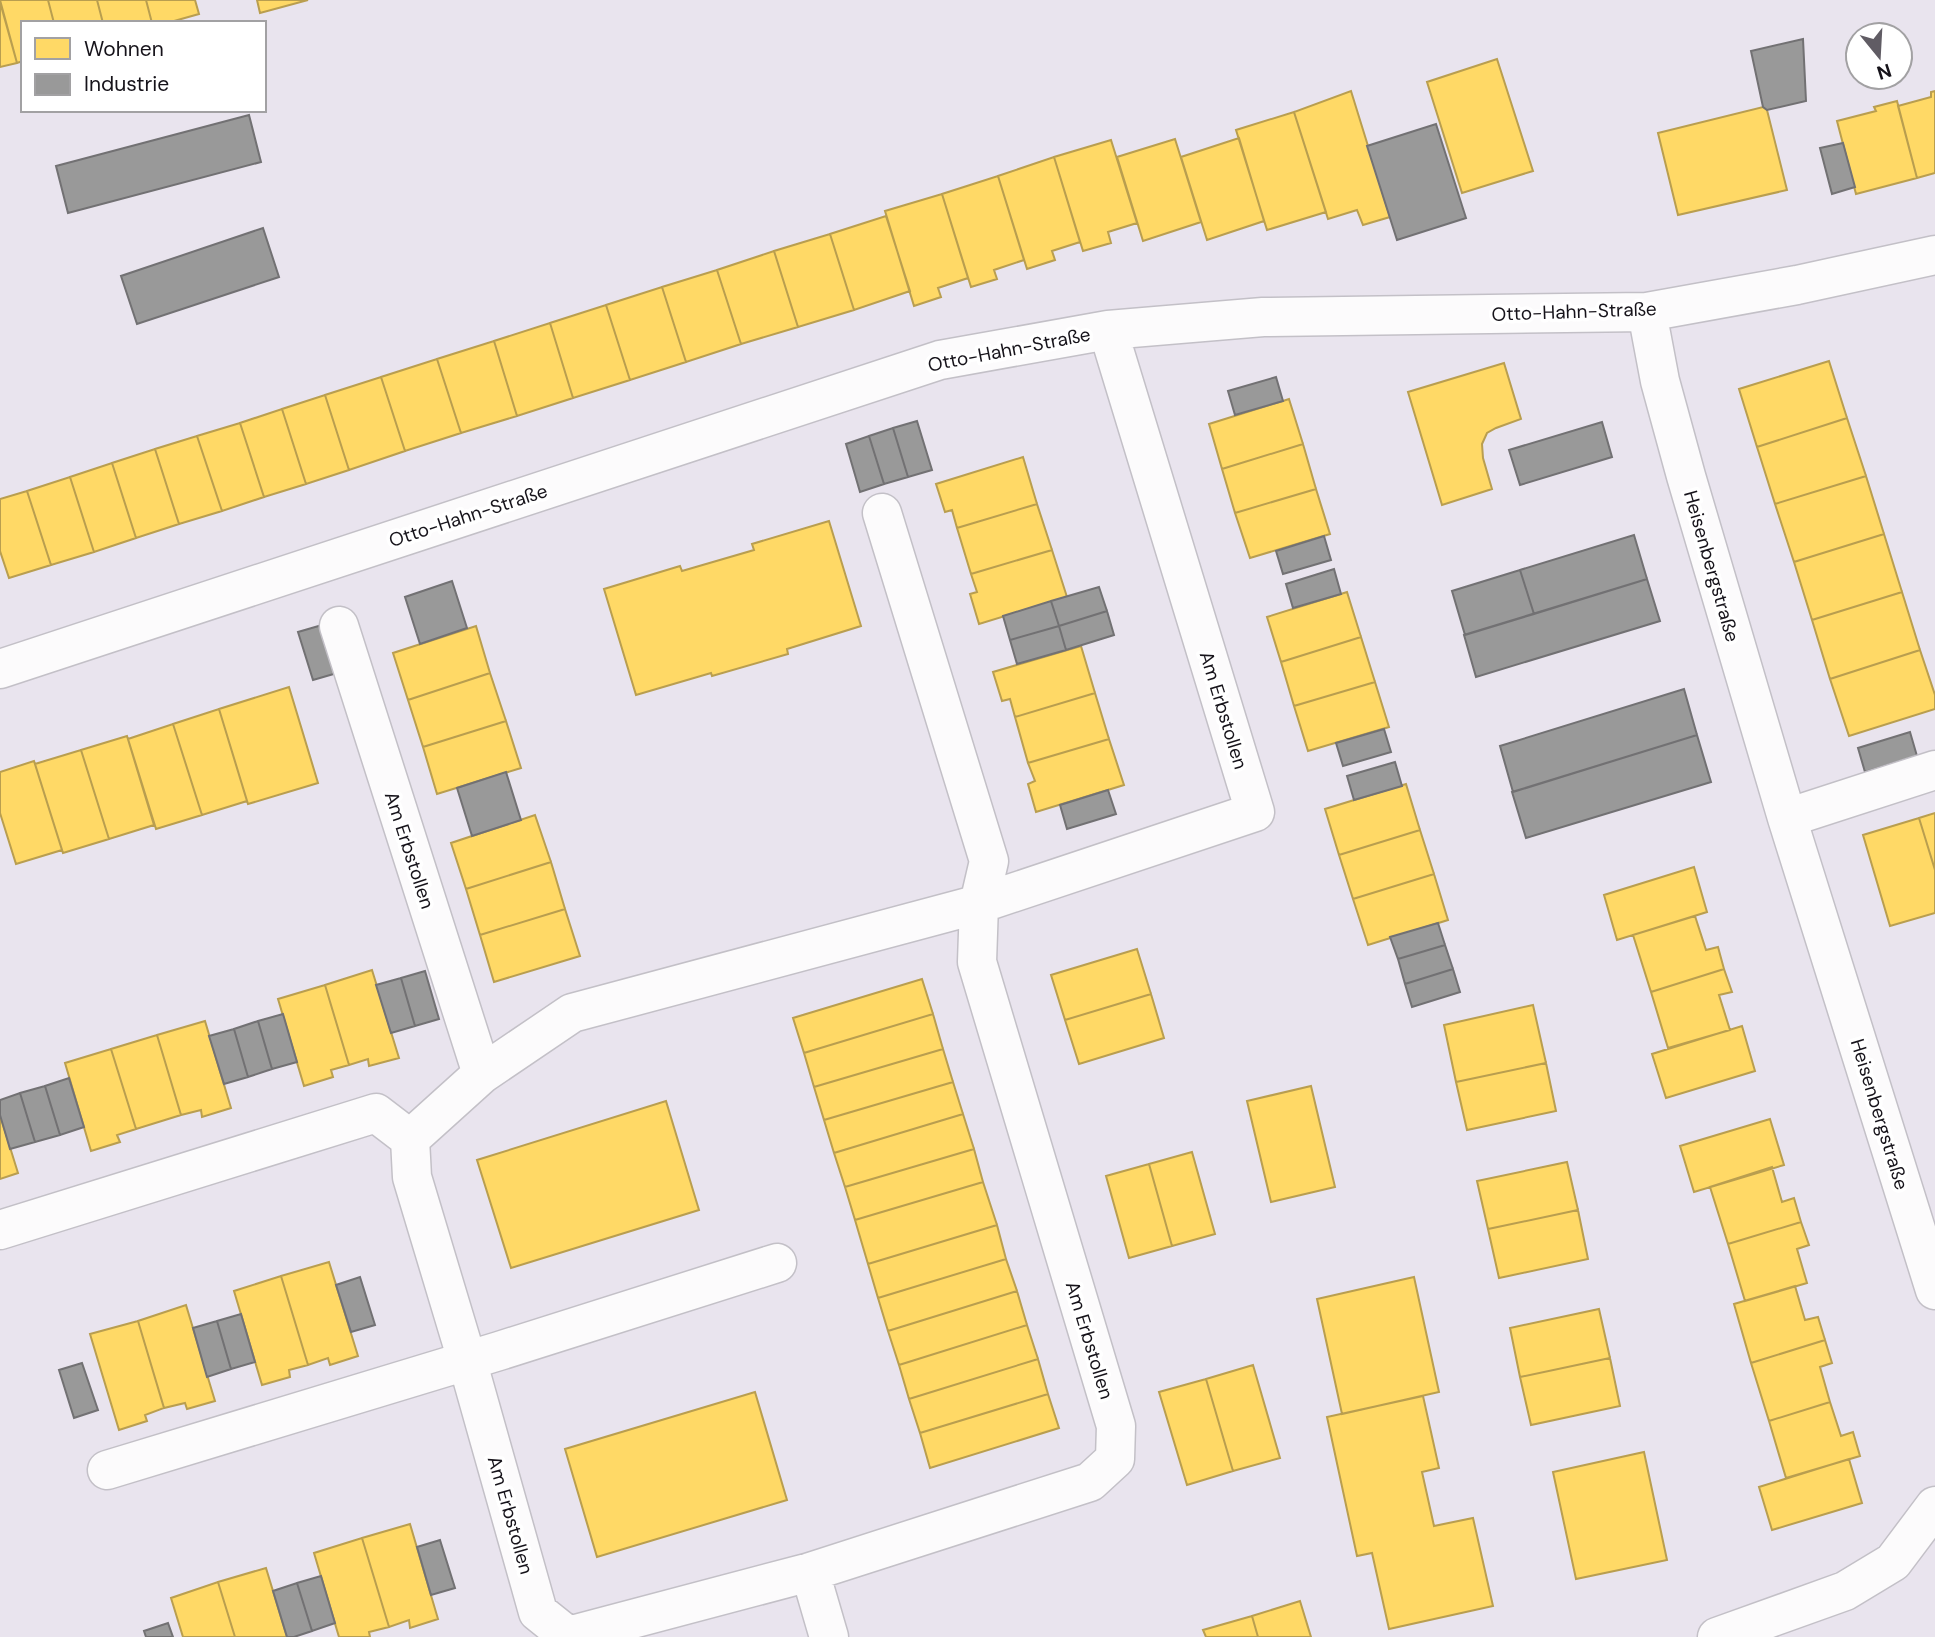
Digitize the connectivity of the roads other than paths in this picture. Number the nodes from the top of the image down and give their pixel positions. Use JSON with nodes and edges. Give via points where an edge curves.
{"nodes":[{"id":1,"x":1935,"y":255,"type":"edge"},
{"id":2,"x":1647,"y":312,"type":"junction"},
{"id":3,"x":1108,"y":330,"type":"junction"},
{"id":4,"x":882,"y":513,"type":"dead end"},
{"id":5,"x":339,"y":626,"type":"dead end"},
{"id":6,"x":0,"y":669,"type":"edge"},
{"id":7,"x":1935,"y":770,"type":"edge"},
{"id":8,"x":1787,"y":818,"type":"junction"},
{"id":9,"x":979,"y":904,"type":"junction"},
{"id":10,"x":482,"y":1074,"type":"junction"},
{"id":11,"x":410,"y":1139,"type":"junction"},
{"id":12,"x":0,"y":1230,"type":"edge"},
{"id":13,"x":777,"y":1263,"type":"dead end"},
{"id":14,"x":1935,"y":1290,"type":"edge"},
{"id":15,"x":467,"y":1360,"type":"junction"},
{"id":16,"x":107,"y":1470,"type":"dead end"},
{"id":17,"x":1935,"y":1506,"type":"edge"},
{"id":18,"x":810,"y":1572,"type":"junction"},
{"id":19,"x":566,"y":1637,"type":"edge"},
{"id":20,"x":829,"y":1637,"type":"edge"},
{"id":21,"x":1717,"y":1637,"type":"edge"}],
"edges":[{"from":1,"to":2,"type":"street","name":"Otto-Hahn-Straße"},
{"from":2,"to":3,"type":"street","name":"Otto-Hahn-Straße","via":[[1264,317]]},
{"from":2,"to":8,"type":"street","name":"Heisenbergstraße","via":[[1660,381]]},
{"from":3,"to":6,"type":"street","name":"Otto-Hahn-Straße","via":[[940,360]]},
{"from":3,"to":9,"type":"street","name":"Am Erbstollen","via":[[1255,812]]},
{"from":4,"to":9,"type":"street","name":"Am Erbstollen","via":[[989,861]]},
{"from":5,"to":10,"type":"street","name":"Am Erbstollen"},
{"from":7,"to":8,"type":"street"},
{"from":8,"to":14,"type":"street","name":"Heisenbergstraße"},
{"from":9,"to":10,"type":"street","name":"Am Erbstollen","via":[[572,1013]]},
{"from":9,"to":18,"type":"street","name":"Am Erbstollen","via":[[977,962],[1116,1426],[1115,1459],[1090,1482]]},
{"from":10,"to":11,"type":"street","name":"Am Erbstollen"},
{"from":11,"to":12,"type":"street","via":[[376,1113]]},
{"from":11,"to":15,"type":"street","name":"Am Erbstollen","via":[[412,1177]]},
{"from":13,"to":15,"type":"street"},
{"from":15,"to":16,"type":"street"},
{"from":15,"to":19,"type":"street","name":"Am Erbstollen","via":[[538,1612]]},
{"from":17,"to":21,"type":"street","via":[[1894,1562],[1845,1591]]},
{"from":18,"to":19,"type":"street","name":"Am Erbstollen"},
{"from":18,"to":20,"type":"street"}]}
